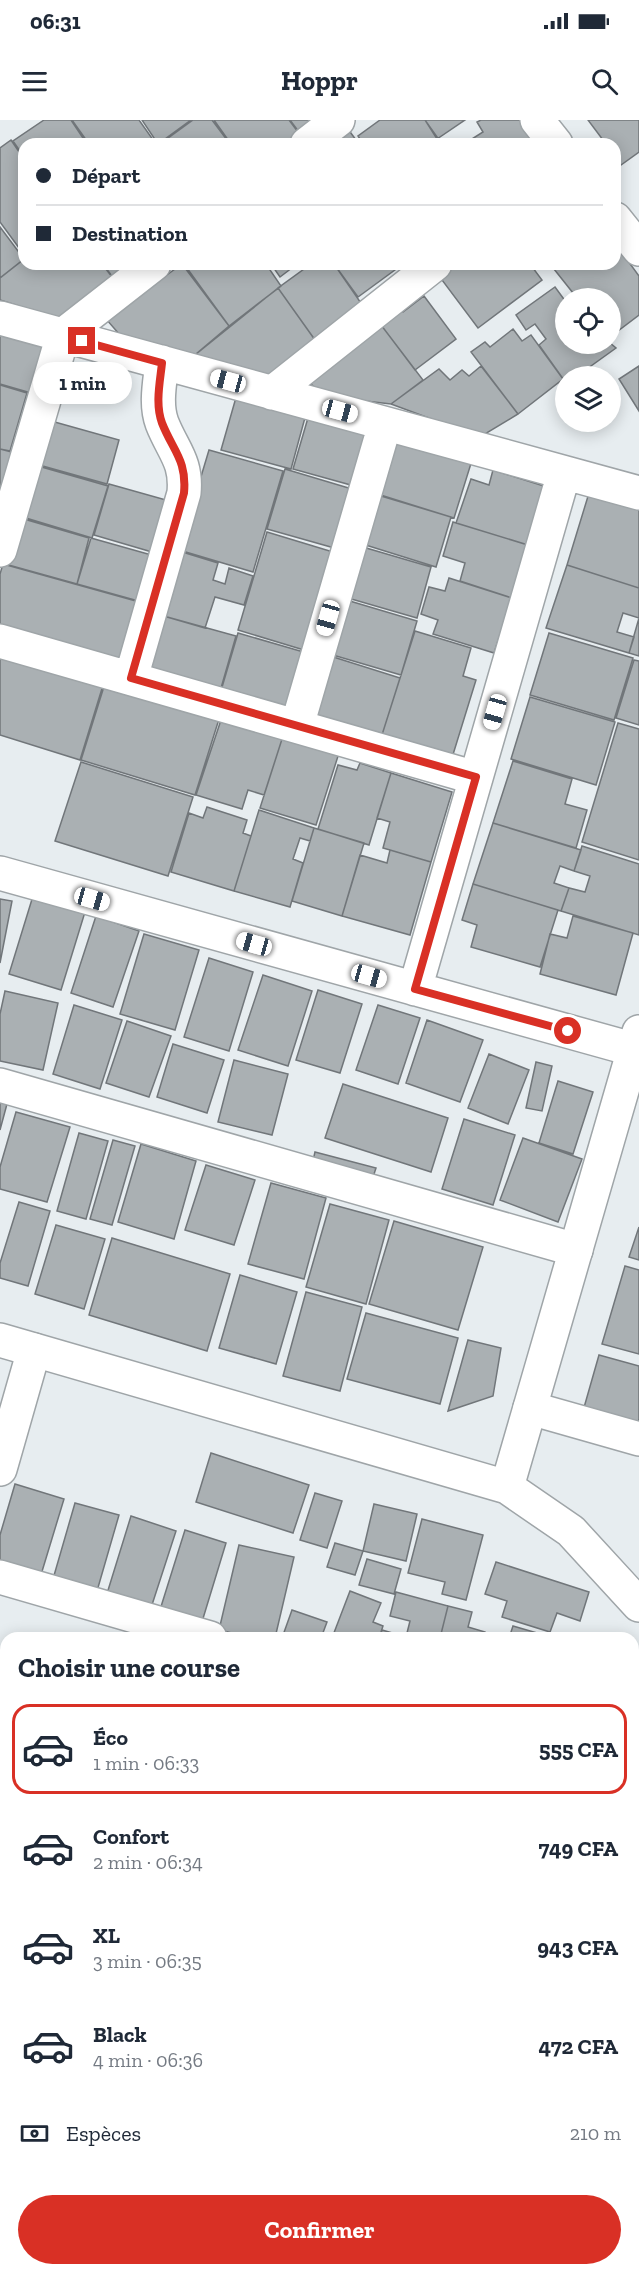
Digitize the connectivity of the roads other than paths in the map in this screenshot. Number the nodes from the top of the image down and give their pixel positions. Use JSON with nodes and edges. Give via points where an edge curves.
{"nodes":[{"id":1,"x":338,"y":120,"type":"edge"},
{"id":2,"x":537,"y":120,"type":"edge"},
{"id":3,"x":315,"y":138,"type":"edge"},
{"id":4,"x":551,"y":138,"type":"edge"},
{"id":5,"x":621,"y":226,"type":"edge"},
{"id":6,"x":639,"y":249,"type":"edge"},
{"id":7,"x":145,"y":270,"type":"edge"},
{"id":8,"x":427,"y":270,"type":"edge"},
{"id":9,"x":0,"y":318,"type":"edge"},
{"id":10,"x":63,"y":335,"type":"junction"},
{"id":11,"x":162,"y":363,"type":"junction"},
{"id":12,"x":272,"y":393,"type":"junction"},
{"id":13,"x":385,"y":424,"type":"junction"},
{"id":14,"x":564,"y":473,"type":"junction"},
{"id":15,"x":639,"y":494,"type":"edge"},
{"id":16,"x":0,"y":550,"type":"edge"},
{"id":17,"x":0,"y":640,"type":"edge"},
{"id":18,"x":131,"y":678,"type":"junction"},
{"id":19,"x":297,"y":726,"type":"junction"},
{"id":20,"x":476,"y":777,"type":"junction"},
{"id":21,"x":0,"y":873,"type":"edge"},
{"id":22,"x":415,"y":989,"type":"junction"},
{"id":23,"x":637,"y":1044,"type":"edge"},
{"id":24,"x":0,"y":1085,"type":"edge"},
{"id":25,"x":576,"y":1250,"type":"junction"},
{"id":26,"x":0,"y":1340,"type":"edge"},
{"id":27,"x":34,"y":1350,"type":"junction"},
{"id":28,"x":530,"y":1408,"type":"junction"},
{"id":29,"x":639,"y":1439,"type":"edge"},
{"id":30,"x":0,"y":1469,"type":"edge"},
{"id":31,"x":507,"y":1487,"type":"junction"},
{"id":32,"x":0,"y":1577,"type":"edge"},
{"id":33,"x":639,"y":1605,"type":"edge"},
{"id":34,"x":189,"y":1632,"type":"edge"}],
"edges":[{"from":1,"to":3,"type":"street"},
{"from":2,"to":4,"type":"street"},
{"from":5,"to":6,"type":"street"},
{"from":7,"to":10,"type":"street"},
{"from":8,"to":12,"type":"street"},
{"from":9,"to":10,"type":"street"},
{"from":10,"to":11,"type":"street"},
{"from":10,"to":16,"type":"street"},
{"from":11,"to":12,"type":"street"},
{"from":11,"to":18,"type":"street","via":[[162,422],[186,476]]},
{"from":12,"to":13,"type":"street"},
{"from":13,"to":14,"type":"street"},
{"from":13,"to":19,"type":"street"},
{"from":14,"to":15,"type":"street"},
{"from":14,"to":20,"type":"street"},
{"from":17,"to":18,"type":"street"},
{"from":18,"to":19,"type":"street"},
{"from":19,"to":20,"type":"street"},
{"from":20,"to":22,"type":"street"},
{"from":21,"to":22,"type":"street"},
{"from":22,"to":23,"type":"street"},
{"from":23,"to":25,"type":"street"},
{"from":24,"to":25,"type":"street"},
{"from":25,"to":28,"type":"street"},
{"from":26,"to":27,"type":"street"},
{"from":27,"to":30,"type":"street"},
{"from":27,"to":31,"type":"street"},
{"from":28,"to":29,"type":"street"},
{"from":28,"to":31,"type":"street"},
{"from":31,"to":33,"type":"street","via":[[571,1531]]},
{"from":32,"to":34,"type":"street"}]}
